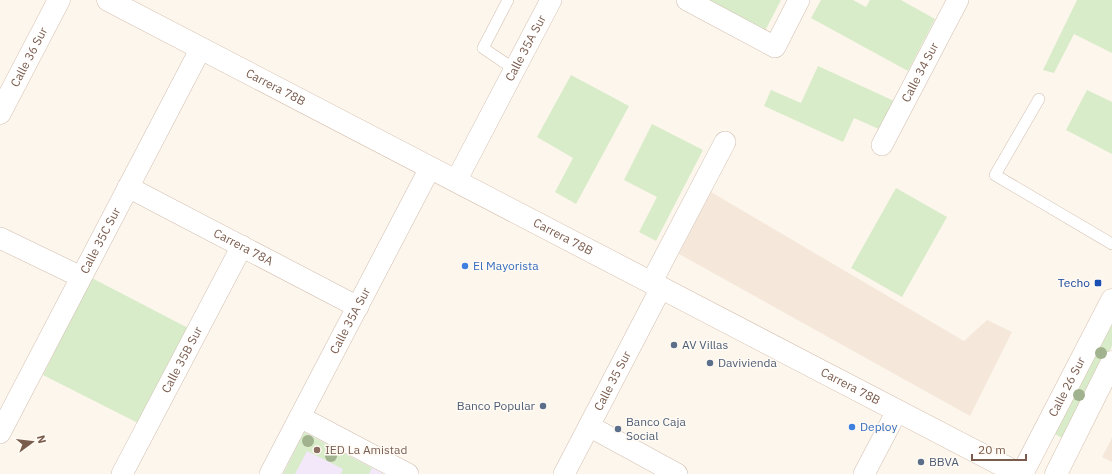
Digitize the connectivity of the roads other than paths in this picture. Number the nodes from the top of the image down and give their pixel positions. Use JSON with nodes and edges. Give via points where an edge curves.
{"nodes":[{"id":1,"x":58,"y":0,"type":"edge"},
{"id":2,"x":108,"y":0,"type":"edge"},
{"id":3,"x":508,"y":0,"type":"edge"},
{"id":4,"x":551,"y":0,"type":"edge"},
{"id":5,"x":687,"y":0,"type":"edge"},
{"id":6,"x":800,"y":0,"type":"edge"},
{"id":7,"x":958,"y":0,"type":"edge"},
{"id":8,"x":201,"y":48,"type":"junction"},
{"id":9,"x":514,"y":69,"type":"junction"},
{"id":10,"x":1039,"y":99,"type":"dead end"},
{"id":11,"x":1,"y":111,"type":"edge"},
{"id":12,"x":725,"y":142,"type":"dead end"},
{"id":13,"x":882,"y":145,"type":"dead end"},
{"id":14,"x":430,"y":168,"type":"junction"},
{"id":15,"x":456,"y":181,"type":"junction"},
{"id":16,"x":128,"y":187,"type":"junction"},
{"id":17,"x":0,"y":238,"type":"edge"},
{"id":18,"x":1112,"y":244,"type":"edge"},
{"id":19,"x":242,"y":246,"type":"junction"},
{"id":20,"x":81,"y":277,"type":"junction"},
{"id":21,"x":656,"y":286,"type":"junction"},
{"id":22,"x":1112,"y":300,"type":"edge"},
{"id":23,"x":358,"y":306,"type":"junction"},
{"id":24,"x":1112,"y":362,"type":"edge"},
{"id":25,"x":897,"y":411,"type":"junction"},
{"id":26,"x":300,"y":417,"type":"junction"},
{"id":27,"x":589,"y":426,"type":"junction"},
{"id":28,"x":0,"y":433,"type":"edge"},
{"id":29,"x":122,"y":474,"type":"edge"},
{"id":30,"x":270,"y":474,"type":"edge"},
{"id":31,"x":408,"y":474,"type":"edge"},
{"id":32,"x":564,"y":474,"type":"edge"},
{"id":33,"x":677,"y":474,"type":"edge"},
{"id":34,"x":864,"y":474,"type":"edge"},
{"id":35,"x":1019,"y":474,"type":"edge"},
{"id":36,"x":1022,"y":474,"type":"edge"},
{"id":37,"x":1056,"y":474,"type":"edge"}],
"edges":[{"from":1,"to":11,"type":"street","name":"Calle 36 Sur"},
{"from":2,"to":8,"type":"street","name":"Carrera 78B"},
{"from":3,"to":9,"type":"lane","via":[[483,48]]},
{"from":4,"to":9,"type":"street","name":"Calle 35A Sur"},
{"from":5,"to":6,"type":"street","via":[[775,47]]},
{"from":7,"to":13,"type":"street","name":"Calle 34 Sur"},
{"from":8,"to":14,"type":"street","name":"Carrera 78B"},
{"from":8,"to":16,"type":"street","name":"Calle 35C Sur"},
{"from":9,"to":15,"type":"street","name":"Calle 35A Sur"},
{"from":10,"to":18,"type":"lane","via":[[995,176]]},
{"from":12,"to":21,"type":"street","name":"Calle 35 Sur"},
{"from":14,"to":15,"type":"street","name":"Carrera 78B"},
{"from":14,"to":23,"type":"street","name":"Calle 35A Sur"},
{"from":15,"to":21,"type":"street","name":"Carrera 78B"},
{"from":16,"to":19,"type":"street","name":"Carrera 78A"},
{"from":16,"to":20,"type":"street","name":"Calle 35C Sur"},
{"from":17,"to":20,"type":"street"},
{"from":19,"to":23,"type":"street","name":"Carrera 78A"},
{"from":19,"to":29,"type":"street","name":"Calle 35B Sur"},
{"from":20,"to":28,"type":"street","name":"Calle 35C Sur"},
{"from":21,"to":25,"type":"street","name":"Carrera 78B"},
{"from":21,"to":27,"type":"street","name":"Calle 35 Sur"},
{"from":22,"to":36,"type":"street","name":"Calle 26 Sur"},
{"from":23,"to":26,"type":"street","name":"Calle 35A Sur"},
{"from":24,"to":37,"type":"street"},
{"from":25,"to":34,"type":"street"},
{"from":25,"to":35,"type":"street","name":"Carrera 78B"},
{"from":26,"to":30,"type":"street","name":"Calle 35A Sur"},
{"from":26,"to":31,"type":"street"},
{"from":27,"to":32,"type":"street","name":"Calle 35 Sur"},
{"from":27,"to":33,"type":"street"}]}
